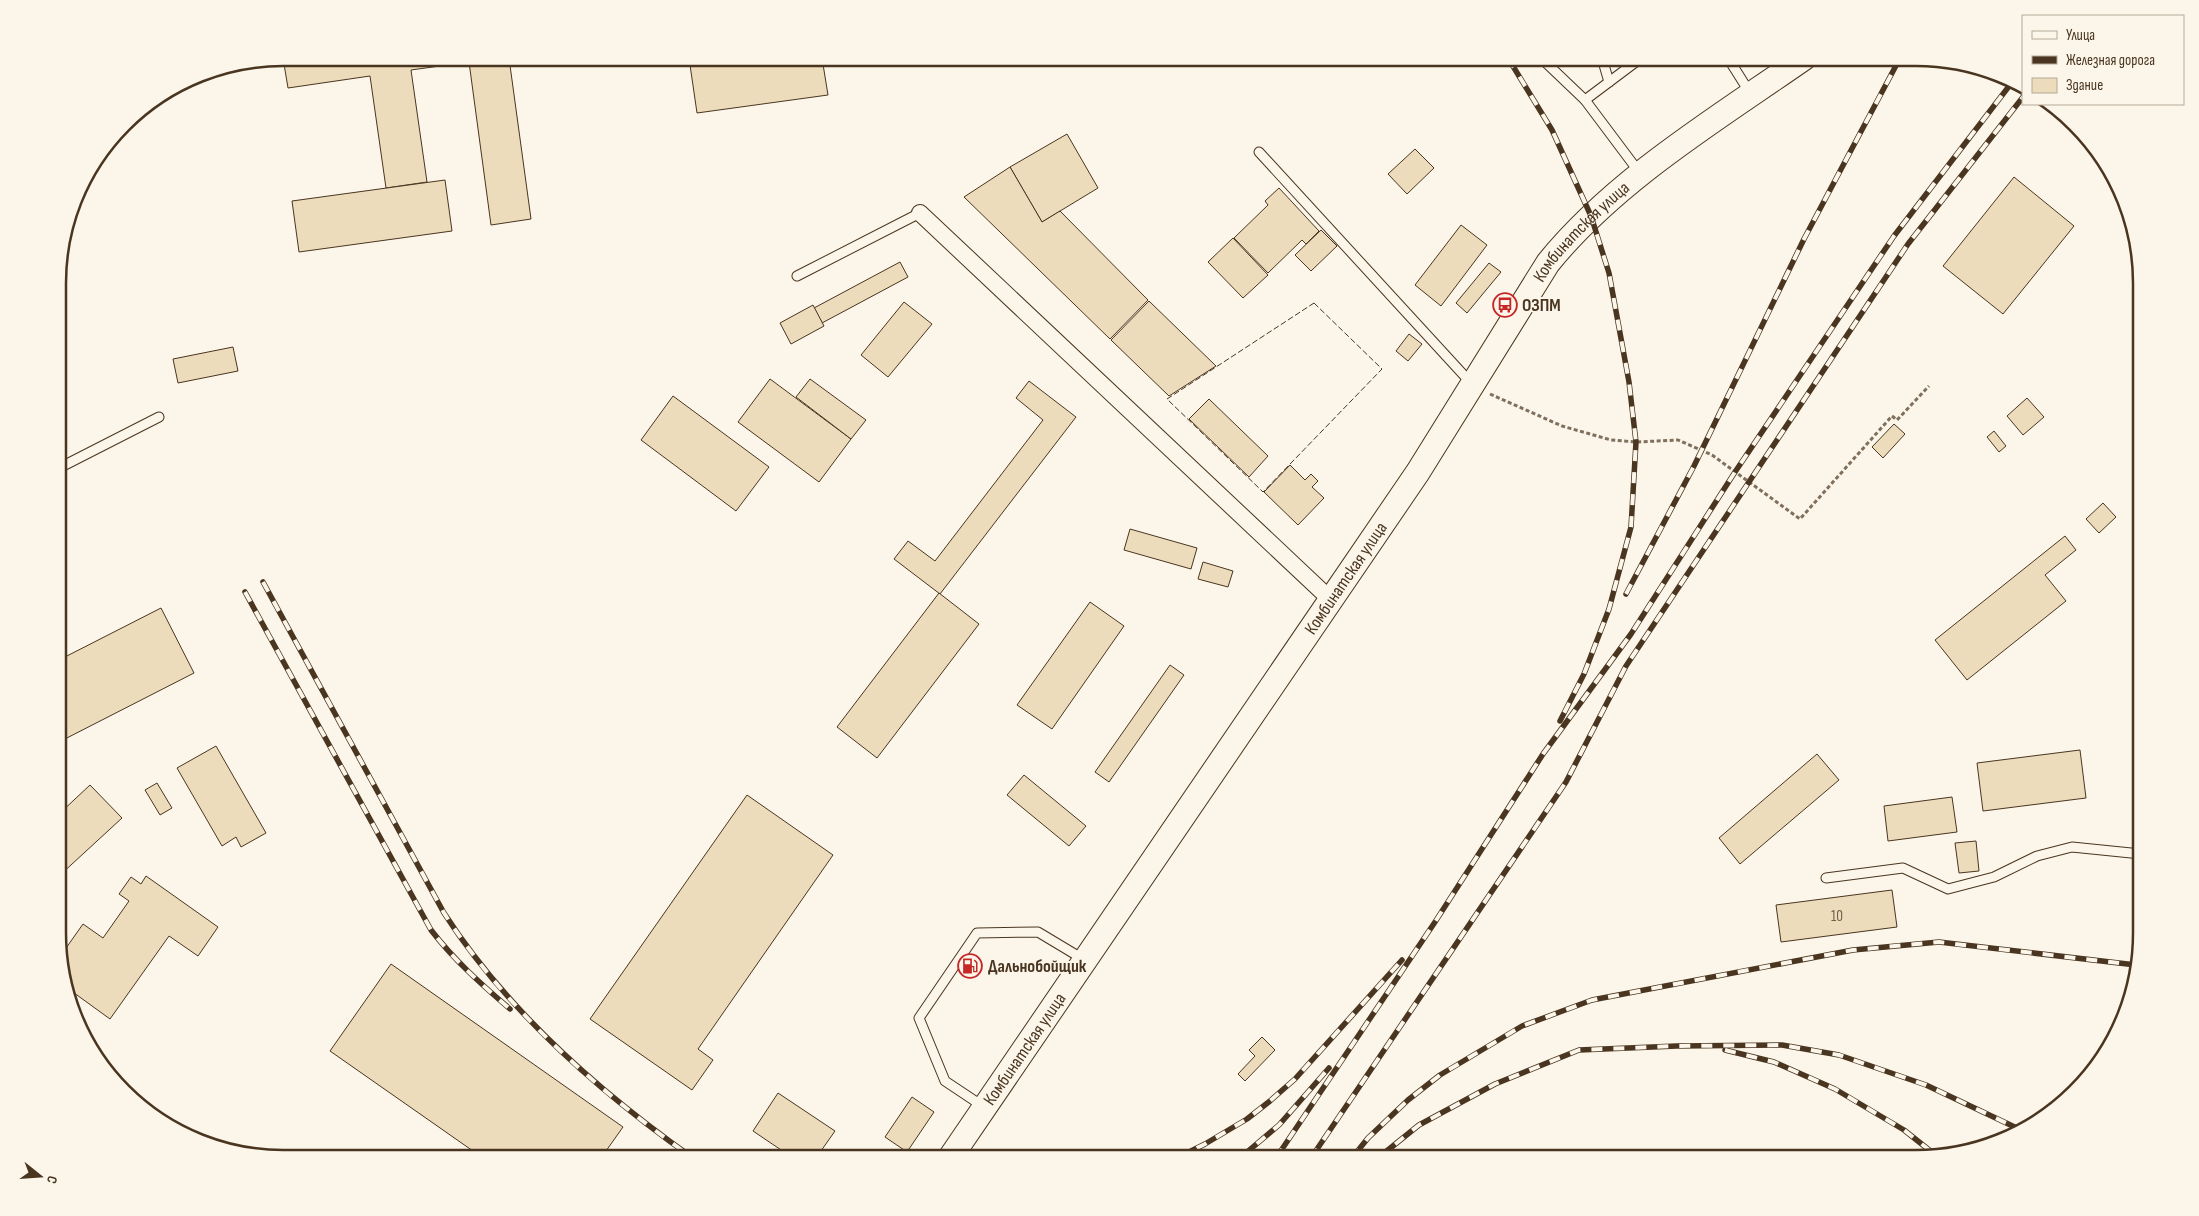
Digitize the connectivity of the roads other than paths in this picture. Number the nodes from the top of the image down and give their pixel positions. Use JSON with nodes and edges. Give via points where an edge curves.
{"nodes":[{"id":1,"x":1549,"y":66,"type":"edge"},
{"id":2,"x":1604,"y":66,"type":"edge"},
{"id":3,"x":1630,"y":66,"type":"edge"},
{"id":4,"x":1733,"y":66,"type":"edge"},
{"id":5,"x":1792,"y":66,"type":"edge"},
{"id":6,"x":1609,"y":82,"type":"junction"},
{"id":7,"x":1750,"y":94,"type":"junction"},
{"id":8,"x":1585,"y":100,"type":"junction"},
{"id":9,"x":1259,"y":152,"type":"dead end"},
{"id":10,"x":1641,"y":174,"type":"junction"},
{"id":11,"x":920,"y":213,"type":"joint"},
{"id":12,"x":797,"y":276,"type":"dead end"},
{"id":13,"x":1472,"y":385,"type":"junction"},
{"id":14,"x":159,"y":418,"type":"dead end"},
{"id":15,"x":66,"y":464,"type":"edge"},
{"id":16,"x":1331,"y":600,"type":"junction"},
{"id":17,"x":2133,"y":853,"type":"edge"},
{"id":18,"x":1826,"y":878,"type":"dead end"},
{"id":19,"x":1085,"y":961,"type":"junction"},
{"id":20,"x":984,"y":1108,"type":"junction"},
{"id":21,"x":955,"y":1150,"type":"edge"}],
"edges":[{"from":1,"to":8,"type":"lane"},
{"from":2,"to":6,"type":"lane"},
{"from":3,"to":6,"type":"lane"},
{"from":4,"to":7,"type":"lane"},
{"from":5,"to":7,"type":"main road","name":"Комбинатская улица"},
{"from":6,"to":8,"type":"lane"},
{"from":7,"to":10,"type":"main road","name":"Комбинатская улица"},
{"from":8,"to":10,"type":"lane"},
{"from":9,"to":13,"type":"lane"},
{"from":10,"to":13,"type":"main road","name":"Комбинатская улица","via":[[1568,238],[1548,263]]},
{"from":11,"to":12,"type":"lane"},
{"from":11,"to":16,"type":"street"},
{"from":13,"to":16,"type":"main road","name":"Комбинатская улица","via":[[1418,472]]},
{"from":14,"to":15,"type":"lane"},
{"from":16,"to":19,"type":"main road","name":"Комбинатская улица"},
{"from":17,"to":18,"type":"lane","via":[[2072,847],[2037,856],[1994,877],[1948,889],[1903,868]]},
{"from":19,"to":20,"type":"main road","name":"Комбинатская улица"},
{"from":19,"to":20,"type":"lane","via":[[1038,932],[977,932],[919,1018],[946,1081]]},
{"from":20,"to":21,"type":"main road","name":"Комбинатская улица"}]}
